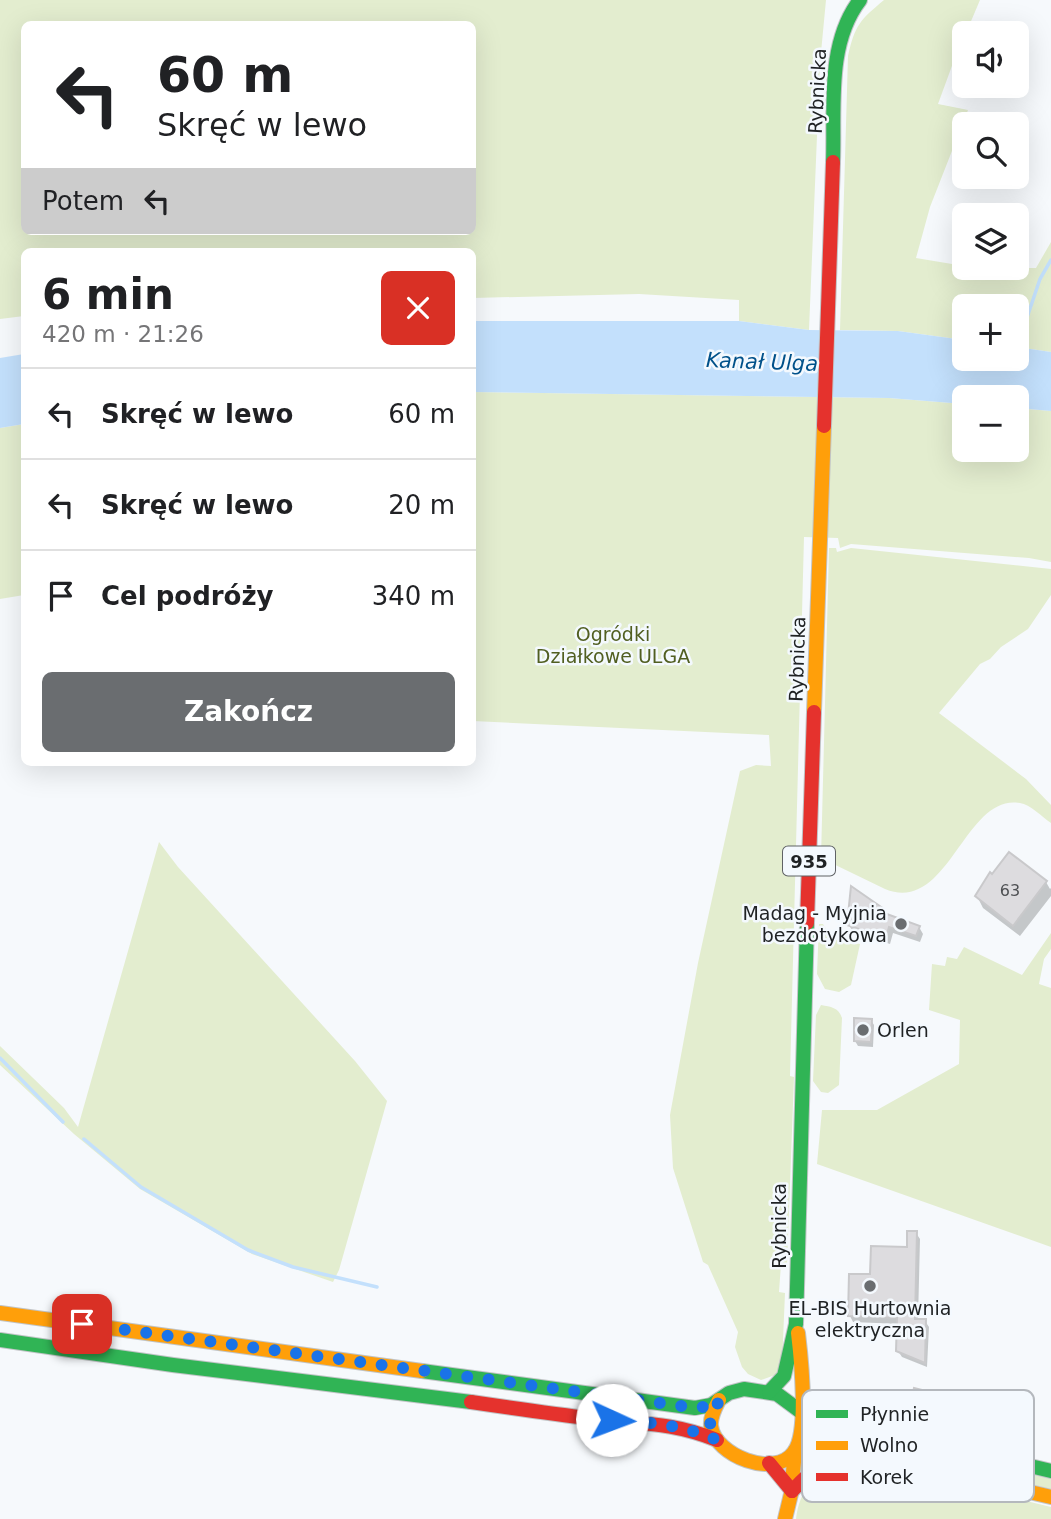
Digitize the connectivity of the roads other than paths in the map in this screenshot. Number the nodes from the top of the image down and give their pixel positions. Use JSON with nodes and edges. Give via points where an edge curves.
{"nodes":[{"id":1,"x":860,"y":0,"type":"edge"},
{"id":2,"x":0,"y":1313,"type":"edge"},
{"id":3,"x":796,"y":1324,"type":"junction"},
{"id":4,"x":0,"y":1340,"type":"edge"},
{"id":5,"x":769,"y":1392,"type":"junction"},
{"id":6,"x":719,"y":1400,"type":"junction"},
{"id":7,"x":800,"y":1411,"type":"junction"},
{"id":8,"x":717,"y":1440,"type":"junction"},
{"id":9,"x":802,"y":1447,"type":"edge"},
{"id":10,"x":795,"y":1451,"type":"junction"},
{"id":11,"x":769,"y":1463,"type":"junction"},
{"id":12,"x":802,"y":1481,"type":"edge"},
{"id":13,"x":792,"y":1491,"type":"junction"},
{"id":14,"x":785,"y":1519,"type":"edge"}],
"edges":[{"from":1,"to":3,"type":"main road","name":"Rybnicka","number":"935","via":[[839,40],[834,107]]},
{"from":2,"to":6,"type":"main road","via":[[689,1407],[705,1407]]},
{"from":3,"to":5,"type":"main road","name":"Rybnicka","number":"935","via":[[784,1376]]},
{"from":3,"to":7,"type":"main road","name":"Rybnicka","number":"935","via":[[802,1363]]},
{"from":4,"to":8,"type":"main road","via":[[587,1418],[658,1423]]},
{"from":5,"to":6,"type":"main road","via":[[739,1390]]},
{"from":5,"to":7,"type":"main road"},
{"from":6,"to":8,"type":"main road","via":[[710,1423]]},
{"from":7,"to":10,"type":"main road","number":"935","via":[[802,1429]]},
{"from":8,"to":11,"type":"main road","via":[[734,1457]]},
{"from":9,"to":10,"type":"main road"},
{"from":10,"to":11,"type":"main road"},
{"from":10,"to":13,"type":"main road"},
{"from":11,"to":13,"type":"main road"},
{"from":12,"to":13,"type":"main road"},
{"from":13,"to":14,"type":"main road"}]}
